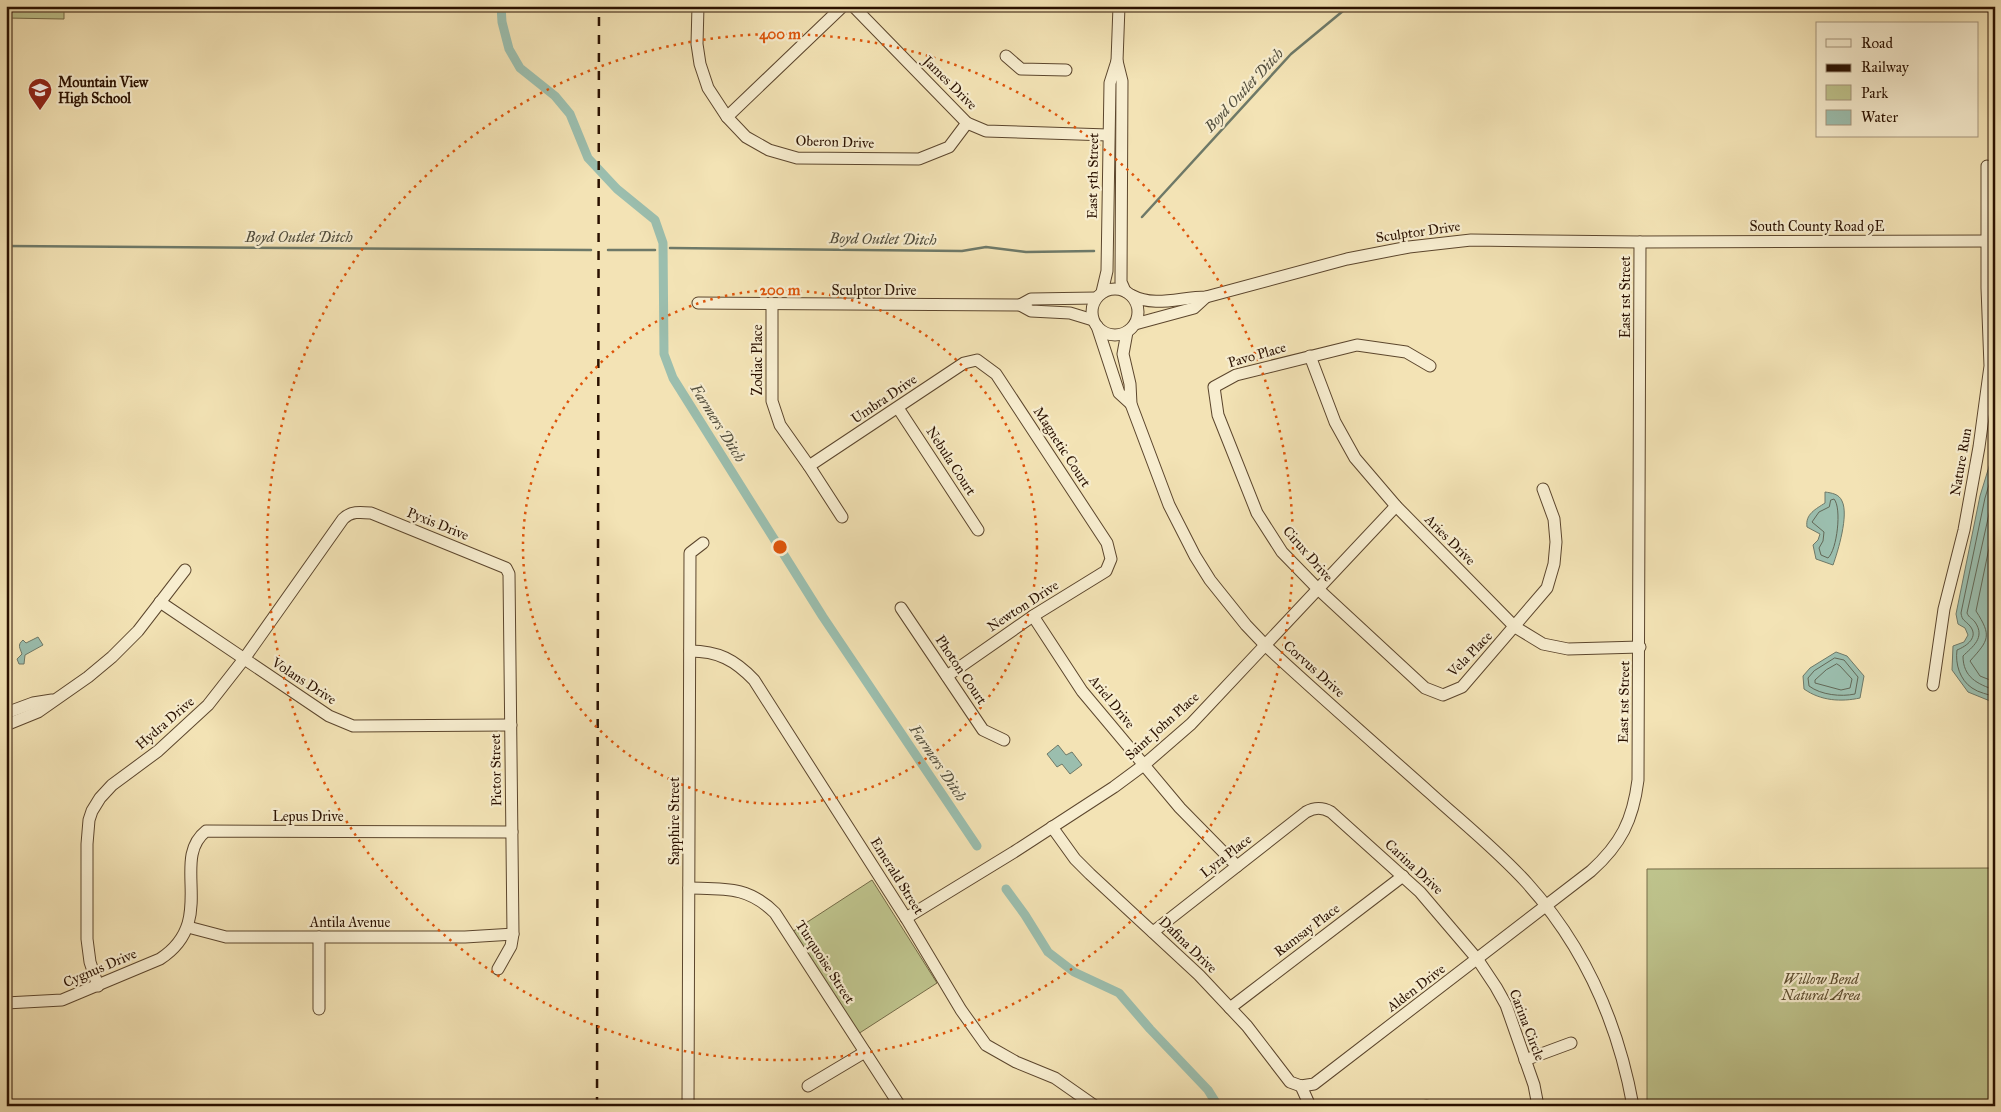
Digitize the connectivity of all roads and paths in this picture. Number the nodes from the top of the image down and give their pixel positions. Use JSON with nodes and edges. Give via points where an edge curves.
{"nodes":[{"id":1,"x":698,"y":6,"type":"edge"},
{"id":2,"x":843,"y":6,"type":"edge"},
{"id":3,"x":853,"y":6,"type":"edge"},
{"id":4,"x":1119,"y":6,"type":"edge"},
{"id":5,"x":1006,"y":56,"type":"dead end"},
{"id":6,"x":1117,"y":61,"type":"junction"},
{"id":7,"x":1066,"y":70,"type":"dead end"},
{"id":8,"x":727,"y":117,"type":"junction"},
{"id":9,"x":968,"y":123,"type":"junction"},
{"id":10,"x":1108,"y":135,"type":"junction"},
{"id":11,"x":1987,"y":166,"type":"dead end"},
{"id":12,"x":1990,"y":241,"type":"edge"},
{"id":13,"x":1640,"y":242,"type":"junction"},
{"id":14,"x":1128,"y":293,"type":"junction"},
{"id":15,"x":1099,"y":295,"type":"junction"},
{"id":16,"x":1206,"y":297,"type":"junction"},
{"id":17,"x":698,"y":303,"type":"dead end"},
{"id":18,"x":772,"y":304,"type":"junction"},
{"id":19,"x":1020,"y":305,"type":"junction"},
{"id":20,"x":1095,"y":323,"type":"junction"},
{"id":21,"x":1131,"y":328,"type":"junction"},
{"id":22,"x":1310,"y":356,"type":"junction"},
{"id":23,"x":977,"y":360,"type":"joint"},
{"id":24,"x":1430,"y":366,"type":"dead end"},
{"id":25,"x":1214,"y":387,"type":"joint"},
{"id":26,"x":1131,"y":404,"type":"junction"},
{"id":27,"x":898,"y":408,"type":"junction"},
{"id":28,"x":809,"y":466,"type":"junction"},
{"id":29,"x":1543,"y":489,"type":"dead end"},
{"id":30,"x":1396,"y":506,"type":"junction"},
{"id":31,"x":358,"y":512,"type":"joint"},
{"id":32,"x":842,"y":517,"type":"dead end"},
{"id":33,"x":978,"y":530,"type":"dead end"},
{"id":34,"x":703,"y":543,"type":"dead end"},
{"id":35,"x":1111,"y":559,"type":"joint"},
{"id":36,"x":506,"y":568,"type":"joint"},
{"id":37,"x":185,"y":570,"type":"dead end"},
{"id":38,"x":1318,"y":590,"type":"junction"},
{"id":39,"x":160,"y":602,"type":"junction"},
{"id":40,"x":901,"y":608,"type":"dead end"},
{"id":41,"x":1034,"y":616,"type":"junction"},
{"id":42,"x":1515,"y":627,"type":"junction"},
{"id":43,"x":1266,"y":646,"type":"junction"},
{"id":44,"x":1640,"y":647,"type":"junction"},
{"id":45,"x":690,"y":651,"type":"junction"},
{"id":46,"x":244,"y":659,"type":"junction"},
{"id":47,"x":947,"y":676,"type":"junction"},
{"id":48,"x":1933,"y":685,"type":"dead end"},
{"id":49,"x":1443,"y":695,"type":"joint"},
{"id":50,"x":52,"y":700,"type":"junction"},
{"id":51,"x":6,"y":713,"type":"edge"},
{"id":52,"x":6,"y":725,"type":"edge"},
{"id":53,"x":511,"y":725,"type":"junction"},
{"id":54,"x":1004,"y":740,"type":"dead end"},
{"id":55,"x":1144,"y":764,"type":"junction"},
{"id":56,"x":1319,"y":808,"type":"joint"},
{"id":57,"x":1052,"y":827,"type":"junction"},
{"id":58,"x":512,"y":832,"type":"junction"},
{"id":59,"x":1237,"y":866,"type":"junction"},
{"id":60,"x":1402,"y":876,"type":"junction"},
{"id":61,"x":689,"y":888,"type":"junction"},
{"id":62,"x":1547,"y":906,"type":"junction"},
{"id":63,"x":906,"y":918,"type":"junction"},
{"id":64,"x":188,"y":927,"type":"junction"},
{"id":65,"x":1153,"y":932,"type":"junction"},
{"id":66,"x":513,"y":934,"type":"junction"},
{"id":67,"x":319,"y":937,"type":"junction"},
{"id":68,"x":1478,"y":960,"type":"junction"},
{"id":69,"x":498,"y":969,"type":"dead end"},
{"id":70,"x":98,"y":986,"type":"junction"},
{"id":71,"x":6,"y":1003,"type":"edge"},
{"id":72,"x":1230,"y":1008,"type":"junction"},
{"id":73,"x":320,"y":1009,"type":"dead end"},
{"id":74,"x":1571,"y":1043,"type":"dead end"},
{"id":75,"x":865,"y":1052,"type":"junction"},
{"id":76,"x":1525,"y":1060,"type":"junction"},
{"id":77,"x":808,"y":1086,"type":"dead end"},
{"id":78,"x":1301,"y":1086,"type":"junction"},
{"id":79,"x":688,"y":1106,"type":"edge"},
{"id":80,"x":900,"y":1106,"type":"edge"},
{"id":81,"x":1095,"y":1106,"type":"edge"},
{"id":82,"x":1310,"y":1106,"type":"edge"},
{"id":83,"x":1538,"y":1106,"type":"edge"},
{"id":84,"x":1633,"y":1106,"type":"edge"}],
"edges":[{"from":1,"to":8,"type":"street","name":"Oberon Drive","via":[[700,64],[708,88]]},
{"from":2,"to":8,"type":"street"},
{"from":3,"to":9,"type":"street","name":"James Drive"},
{"from":4,"to":6,"type":"street","name":"East 5th Street"},
{"from":5,"to":7,"type":"street","via":[[1021,69]]},
{"from":6,"to":10,"type":"street","name":"East 5th Street","via":[[1110,83]]},
{"from":6,"to":14,"type":"street","name":"East 5th Street","via":[[1122,81],[1121,282]]},
{"from":8,"to":9,"type":"street","name":"Oberon Drive","via":[[746,137],[769,150],[797,158],[919,159],[949,147]]},
{"from":9,"to":10,"type":"street","name":"James Drive","via":[[986,131]]},
{"from":10,"to":15,"type":"street","name":"East 5th Street","via":[[1107,272]]},
{"from":11,"to":12,"type":"street","name":"Nature Run"},
{"from":12,"to":13,"type":"street","name":"South County Road 9E"},
{"from":12,"to":48,"type":"street","name":"Nature Run","via":[[1990,366],[1979,447],[1964,530],[1944,609]]},
{"from":13,"to":16,"type":"street","name":"Sculptor Drive","via":[[1471,240],[1440,243],[1347,259]]},
{"from":13,"to":44,"type":"street","name":"East 1st Street"},
{"from":14,"to":15,"type":"street","via":[[1109,289]]},
{"from":14,"to":16,"type":"street","name":"Sculptor Drive","via":[[1140,300],[1158,302]]},
{"from":14,"to":21,"type":"street","via":[[1138,309]]},
{"from":15,"to":19,"type":"street","name":"Sculptor Drive","via":[[1031,299]]},
{"from":15,"to":20,"type":"street","via":[[1093,305]]},
{"from":16,"to":21,"type":"street","name":"Sculptor Drive","via":[[1194,308]]},
{"from":17,"to":18,"type":"street","name":"Sculptor Drive"},
{"from":18,"to":19,"type":"street","name":"Sculptor Drive"},
{"from":18,"to":28,"type":"street","name":"Zodiac Place","via":[[772,401],[780,425]]},
{"from":19,"to":20,"type":"street","name":"Sculptor Drive","via":[[1031,311],[1070,313]]},
{"from":20,"to":21,"type":"street","via":[[1102,331],[1114,335]]},
{"from":20,"to":26,"type":"street","name":"Corvus Drive","via":[[1119,393]]},
{"from":21,"to":26,"type":"street","name":"Corvus Drive","via":[[1123,354]]},
{"from":22,"to":24,"type":"street","name":"Pavo Place","via":[[1357,344],[1406,352]]},
{"from":22,"to":25,"type":"street","name":"Pavo Place","via":[[1236,375]]},
{"from":22,"to":30,"type":"street","name":"Aries Drive","via":[[1335,422],[1355,458]]},
{"from":23,"to":27,"type":"street","name":"Umbra Drive","via":[[964,363]]},
{"from":23,"to":35,"type":"street","name":"Magnetic Court","via":[[996,374],[1107,543]]},
{"from":25,"to":38,"type":"street","name":"Cirux Drive","via":[[1218,415],[1257,513],[1282,552]]},
{"from":26,"to":43,"type":"street","name":"Corvus Drive","via":[[1169,505],[1190,548],[1210,580]]},
{"from":27,"to":28,"type":"street","name":"Umbra Drive"},
{"from":27,"to":33,"type":"street","name":"Nebula Court"},
{"from":28,"to":32,"type":"street","name":"Zodiac Place"},
{"from":29,"to":42,"type":"street","name":"Vela Place","via":[[1554,519],[1554,564],[1547,588]]},
{"from":30,"to":38,"type":"street","name":"Saint John Place"},
{"from":30,"to":42,"type":"street","name":"Aries Drive"},
{"from":31,"to":36,"type":"street","name":"Pyxis Drive","via":[[371,512]]},
{"from":31,"to":46,"type":"street","name":"Hydra Drive","via":[[343,519]]},
{"from":34,"to":45,"type":"street","name":"Sapphire Street","via":[[690,552]]},
{"from":35,"to":41,"type":"street","name":"Newton Drive","via":[[1106,571]]},
{"from":36,"to":53,"type":"street","name":"Pictor Street","via":[[509,574]]},
{"from":37,"to":39,"type":"street"},
{"from":38,"to":43,"type":"street","name":"Saint John Place"},
{"from":38,"to":49,"type":"street","name":"Cirux Drive","via":[[1425,688]]},
{"from":39,"to":46,"type":"street","name":"Volans Drive"},
{"from":39,"to":50,"type":"street","via":[[138,631],[112,656],[88,677]]},
{"from":40,"to":47,"type":"street","name":"Photon Court"},
{"from":41,"to":47,"type":"street","name":"Newton Drive"},
{"from":41,"to":55,"type":"street","name":"Ariel Drive","via":[[1082,691]]},
{"from":42,"to":44,"type":"street","name":"Aries Drive","via":[[1543,644],[1568,649]]},
{"from":42,"to":49,"type":"street","name":"Vela Place","via":[[1462,687]]},
{"from":43,"to":55,"type":"street","name":"Saint John Place","via":[[1191,724]]},
{"from":43,"to":62,"type":"street","name":"Corvus Drive","via":[[1506,861]]},
{"from":44,"to":62,"type":"street","name":"East 1st Street","via":[[1638,780],[1631,816],[1609,855]]},
{"from":45,"to":61,"type":"street","name":"Sapphire Street"},
{"from":45,"to":63,"type":"street","name":"Emerald Street","via":[[708,651],[728,659],[754,680]]},
{"from":46,"to":53,"type":"street","name":"Volans Drive","via":[[329,716],[353,726]]},
{"from":46,"to":70,"type":"street","name":"Hydra Drive","via":[[208,705],[158,752],[112,785],[92,811],[87,844],[87,939]]},
{"from":47,"to":54,"type":"street","name":"Photon Court","via":[[983,730]]},
{"from":50,"to":51,"type":"street"},
{"from":50,"to":52,"type":"street","via":[[38,712]]},
{"from":53,"to":58,"type":"street","name":"Pictor Street"},
{"from":55,"to":57,"type":"street","name":"Saint John Place"},
{"from":55,"to":59,"type":"street","name":"Ariel Drive","via":[[1186,815]]},
{"from":56,"to":59,"type":"street","name":"Lyra Place","via":[[1306,812]]},
{"from":56,"to":60,"type":"street","name":"Carina Drive","via":[[1330,812]]},
{"from":57,"to":63,"type":"street","name":"Saint John Place"},
{"from":57,"to":65,"type":"street","name":"Dafina Drive","via":[[1075,859]]},
{"from":58,"to":64,"type":"street","name":"Lepus Drive","via":[[206,831],[197,838],[192,852]]},
{"from":58,"to":66,"type":"street","name":"Pictor Street"},
{"from":59,"to":65,"type":"street","name":"Lyra Place"},
{"from":60,"to":68,"type":"street","name":"Carina Drive","via":[[1437,910]]},
{"from":60,"to":72,"type":"street","name":"Ramsay Place"},
{"from":61,"to":75,"type":"street","name":"Turquoise Street","via":[[734,890],[762,900],[775,913]]},
{"from":61,"to":79,"type":"street","name":"Sapphire Street"},
{"from":62,"to":68,"type":"street","name":"Alden Drive"},
{"from":62,"to":84,"type":"street","via":[[1572,943],[1600,996],[1621,1051]]},
{"from":63,"to":81,"type":"street","name":"Emerald Street","via":[[986,1045],[1055,1078]]},
{"from":64,"to":67,"type":"street","name":"Antila Avenue","via":[[226,937]]},
{"from":64,"to":70,"type":"street","name":"Cygnus Drive","via":[[171,952],[160,960]]},
{"from":65,"to":72,"type":"street","name":"Dafina Drive"},
{"from":66,"to":67,"type":"street","name":"Antila Avenue"},
{"from":66,"to":69,"type":"street","name":"Pictor Street","via":[[511,946]]},
{"from":67,"to":73,"type":"street"},
{"from":68,"to":76,"type":"street","name":"Carina Circle","via":[[1506,1005]]},
{"from":68,"to":78,"type":"street","name":"Alden Drive","via":[[1314,1084]]},
{"from":70,"to":71,"type":"street","name":"Cygnus Drive","via":[[62,1000]]},
{"from":72,"to":78,"type":"street","name":"Dafina Drive","via":[[1288,1079]]},
{"from":74,"to":76,"type":"street"},
{"from":75,"to":77,"type":"street"},
{"from":75,"to":80,"type":"street","name":"Turquoise Street"},
{"from":76,"to":83,"type":"street","name":"Carina Circle"},
{"from":78,"to":82,"type":"street"}]}
